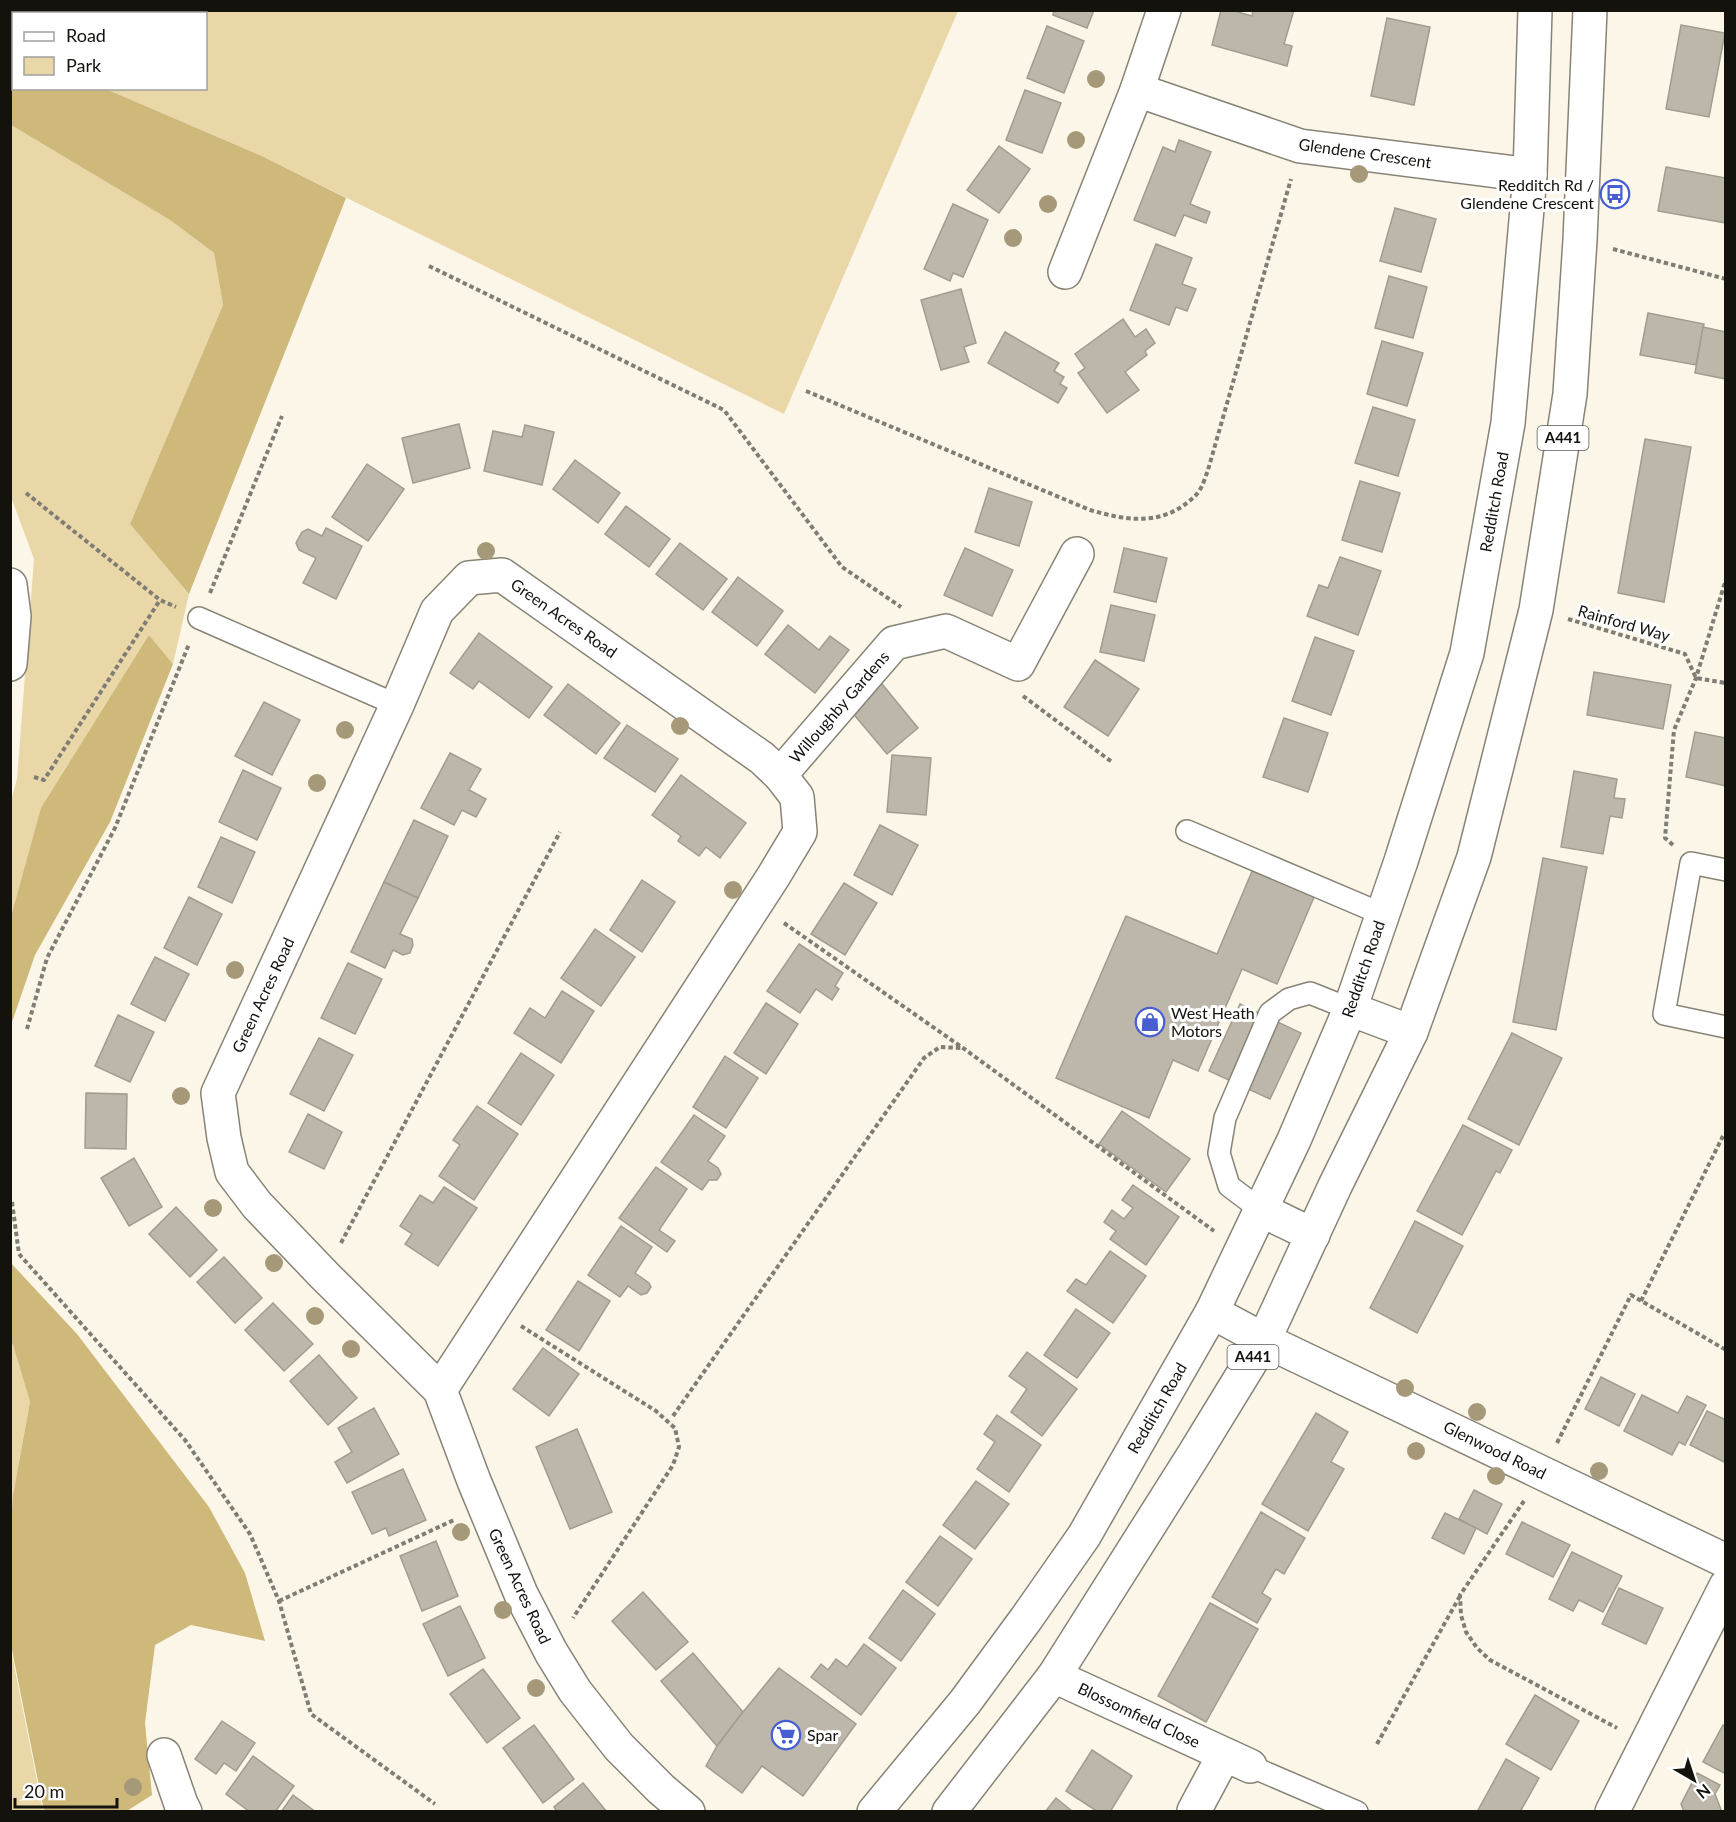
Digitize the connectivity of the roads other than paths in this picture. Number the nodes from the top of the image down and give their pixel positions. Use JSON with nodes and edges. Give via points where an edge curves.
{"nodes":[{"id":1,"x":1164,"y":10,"type":"edge"},
{"id":2,"x":1535,"y":10,"type":"edge"},
{"id":3,"x":1590,"y":10,"type":"edge"},
{"id":4,"x":1137,"y":90,"type":"junction"},
{"id":5,"x":1530,"y":175,"type":"junction"},
{"id":6,"x":1065,"y":272,"type":"dead end"},
{"id":7,"x":1077,"y":554,"type":"dead end"},
{"id":8,"x":10,"y":585,"type":"edge"},
{"id":9,"x":200,"y":618,"type":"road end"},
{"id":10,"x":10,"y":664,"type":"edge"},
{"id":11,"x":397,"y":705,"type":"junction"},
{"id":12,"x":780,"y":775,"type":"junction"},
{"id":13,"x":1187,"y":831,"type":"dead end"},
{"id":14,"x":1725,"y":870,"type":"edge"},
{"id":15,"x":1383,"y":914,"type":"junction"},
{"id":16,"x":1350,"y":1010,"type":"junction"},
{"id":17,"x":1725,"y":1027,"type":"edge"},
{"id":18,"x":1411,"y":1032,"type":"junction"},
{"id":19,"x":1261,"y":1210,"type":"junction"},
{"id":20,"x":1313,"y":1235,"type":"junction"},
{"id":21,"x":1212,"y":1312,"type":"junction"},
{"id":22,"x":1264,"y":1340,"type":"junction"},
{"id":23,"x":440,"y":1390,"type":"junction"},
{"id":24,"x":1725,"y":1561,"type":"edge"},
{"id":25,"x":1725,"y":1586,"type":"edge"},
{"id":26,"x":1054,"y":1676,"type":"junction"},
{"id":27,"x":164,"y":1755,"type":"dead end"},
{"id":28,"x":1237,"y":1761,"type":"junction"},
{"id":29,"x":176,"y":1809,"type":"edge"},
{"id":30,"x":1194,"y":1811,"type":"edge"},
{"id":31,"x":688,"y":1812,"type":"edge"},
{"id":32,"x":874,"y":1812,"type":"edge"},
{"id":33,"x":949,"y":1812,"type":"edge"},
{"id":34,"x":1357,"y":1812,"type":"edge"},
{"id":35,"x":1612,"y":1812,"type":"edge"}],
"edges":[{"from":1,"to":4,"type":"main road"},
{"from":2,"to":5,"type":"main road","name":"Redditch Road"},
{"from":3,"to":18,"type":"main road","number":"A441","via":[[1570,394],[1536,610],[1474,857]]},
{"from":4,"to":5,"type":"main road","name":"Glendene Crescent","via":[[1300,146]]},
{"from":4,"to":6,"type":"main road"},
{"from":5,"to":15,"type":"main road","name":"Redditch Road","via":[[1508,423],[1467,653]]},
{"from":7,"to":12,"type":"main road","name":"Willoughby Gardens","via":[[1018,664],[946,631],[894,643]]},
{"from":8,"to":10,"type":"main road","via":[[14,616]]},
{"from":9,"to":11,"type":"lane"},
{"from":11,"to":12,"type":"main road","name":"Green Acres Road","via":[[437,611],[468,578],[502,575],[762,758]]},
{"from":11,"to":23,"type":"main road","name":"Green Acres Road","via":[[218,1093],[232,1172],[257,1205]]},
{"from":12,"to":23,"type":"main road","name":"Green Acres Road","via":[[797,797],[800,832]]},
{"from":13,"to":15,"type":"lane"},
{"from":14,"to":17,"type":"lane","via":[[1691,863],[1664,1014]]},
{"from":15,"to":16,"type":"main road","name":"Redditch Road"},
{"from":16,"to":18,"type":"main road"},
{"from":16,"to":19,"type":"main road","name":"Redditch Road"},
{"from":16,"to":19,"type":"lane","via":[[1310,993],[1289,999],[1270,1013],[1225,1118],[1219,1153],[1229,1186]]},
{"from":18,"to":20,"type":"main road","number":"A441"},
{"from":19,"to":20,"type":"main road"},
{"from":19,"to":21,"type":"main road","name":"Redditch Road"},
{"from":20,"to":22,"type":"main road","number":"A441"},
{"from":21,"to":22,"type":"main road","name":"Glenwood Road"},
{"from":21,"to":32,"type":"main road","name":"Redditch Road","via":[[1084,1536],[964,1702]]},
{"from":22,"to":24,"type":"main road","name":"Glenwood Road"},
{"from":22,"to":26,"type":"main road","number":"A441"},
{"from":23,"to":31,"type":"main road","name":"Green Acres Road","via":[[521,1594],[551,1652],[575,1691],[619,1747]]},
{"from":25,"to":35,"type":"main road"},
{"from":26,"to":28,"type":"main road","name":"Blossomfield Close"},
{"from":26,"to":33,"type":"main road","number":"A441"},
{"from":27,"to":29,"type":"main road"},
{"from":28,"to":30,"type":"main road"},
{"from":28,"to":34,"type":"lane"}]}
